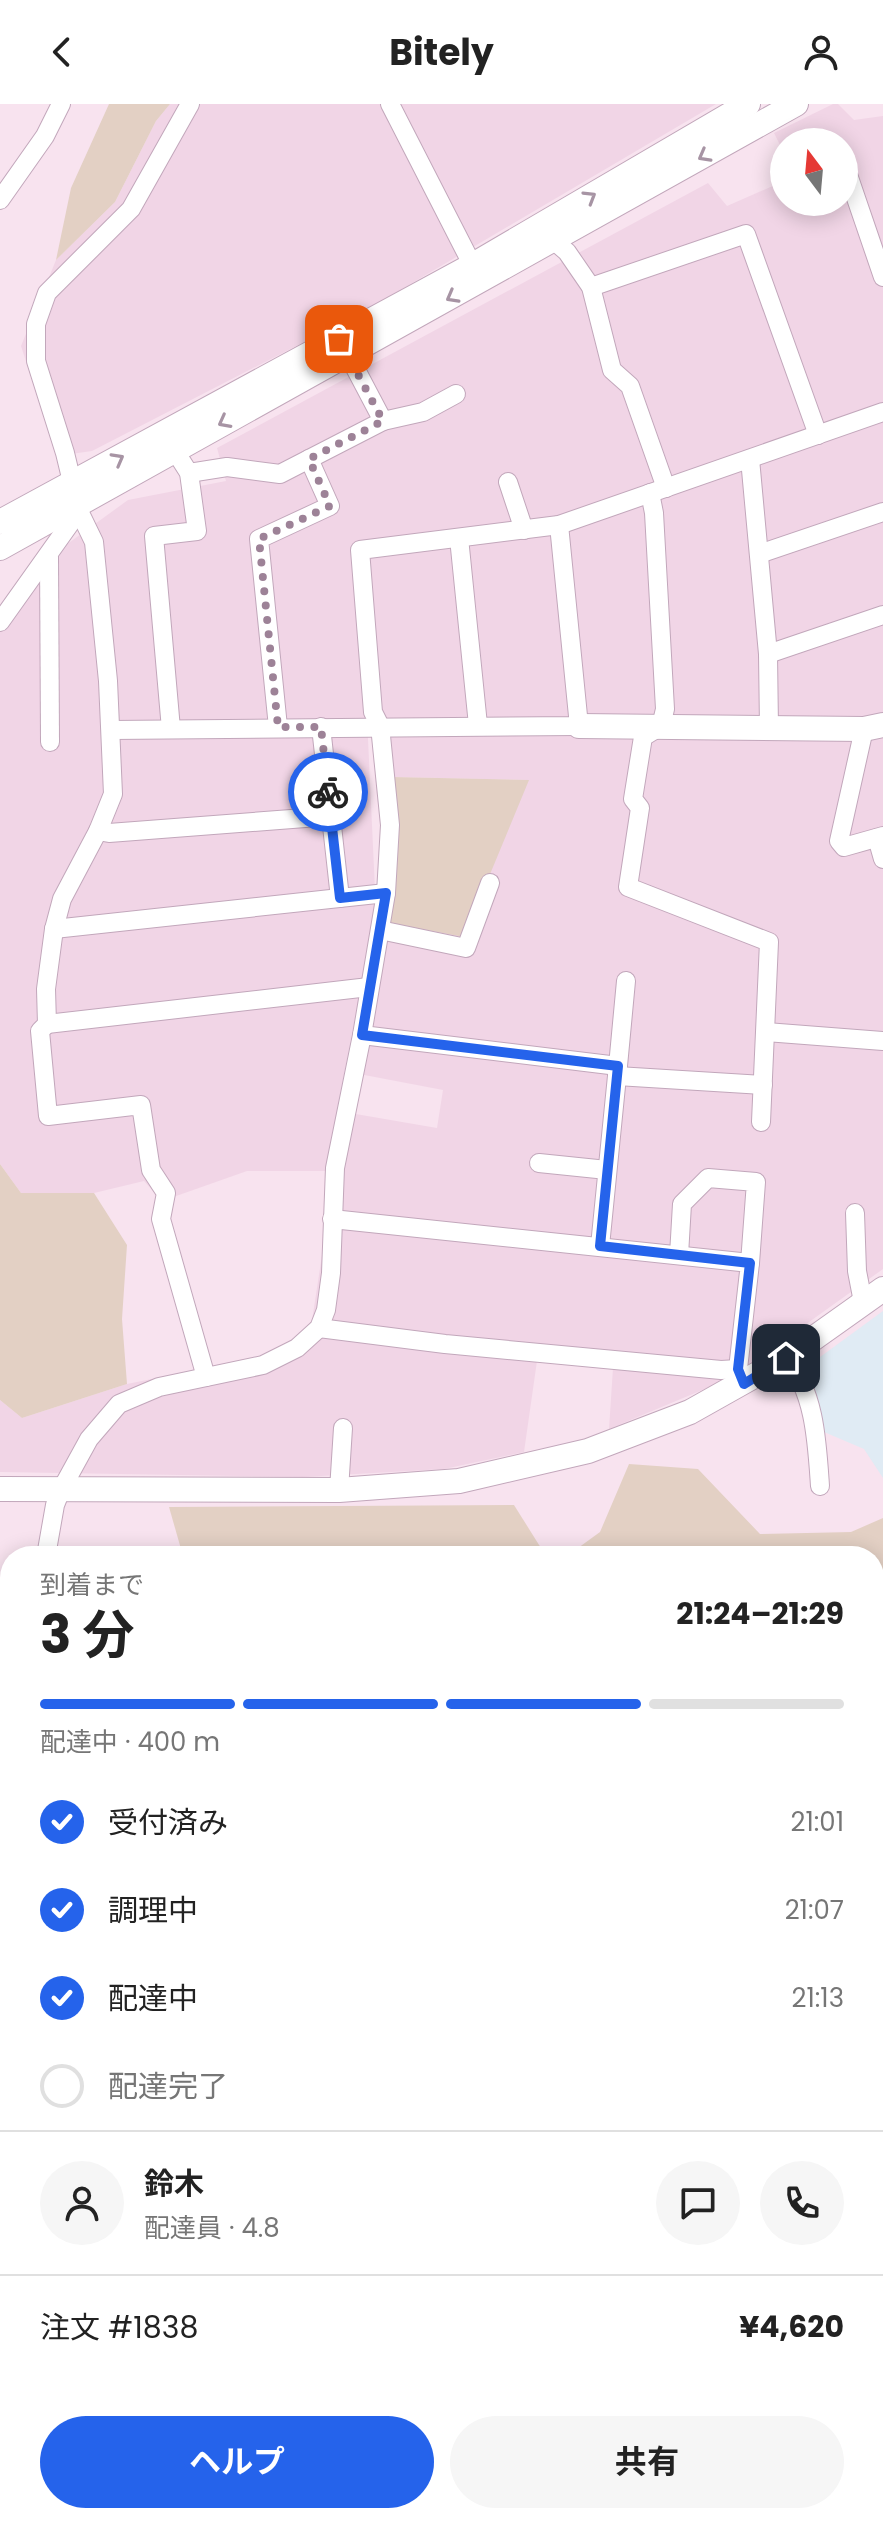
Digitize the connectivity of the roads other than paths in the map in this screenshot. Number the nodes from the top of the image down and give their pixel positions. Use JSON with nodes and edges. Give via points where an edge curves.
{"nodes":[{"id":1,"x":61,"y":104,"type":"edge"},
{"id":2,"x":190,"y":104,"type":"edge"},
{"id":3,"x":390,"y":104,"type":"edge"},
{"id":4,"x":796,"y":104,"type":"edge"},
{"id":5,"x":749,"y":110,"type":"edge"},
{"id":6,"x":0,"y":200,"type":"edge"},
{"id":7,"x":858,"y":204,"type":"edge"},
{"id":8,"x":546,"y":234,"type":"junction"},
{"id":9,"x":477,"y":273,"type":"junction"},
{"id":10,"x":883,"y":277,"type":"edge"},
{"id":11,"x":591,"y":287,"type":"junction"},
{"id":12,"x":344,"y":347,"type":"junction"},
{"id":13,"x":456,"y":394,"type":"dead end"},
{"id":14,"x":883,"y":412,"type":"edge"},
{"id":15,"x":383,"y":421,"type":"junction"},
{"id":16,"x":818,"y":435,"type":"junction"},
{"id":17,"x":169,"y":442,"type":"junction"},
{"id":18,"x":309,"y":459,"type":"junction"},
{"id":19,"x":750,"y":459,"type":"junction"},
{"id":20,"x":189,"y":473,"type":"junction"},
{"id":21,"x":508,"y":482,"type":"dead end"},
{"id":22,"x":658,"y":491,"type":"junction"},
{"id":23,"x":77,"y":500,"type":"junction"},
{"id":24,"x":883,"y":512,"type":"edge"},
{"id":25,"x":0,"y":522,"type":"edge"},
{"id":26,"x":559,"y":525,"type":"junction"},
{"id":27,"x":524,"y":530,"type":"junction"},
{"id":28,"x":459,"y":538,"type":"junction"},
{"id":29,"x":0,"y":548,"type":"edge"},
{"id":30,"x":759,"y":554,"type":"junction"},
{"id":31,"x":49,"y":557,"type":"junction"},
{"id":32,"x":883,"y":615,"type":"edge"},
{"id":33,"x":0,"y":622,"type":"edge"},
{"id":34,"x":768,"y":654,"type":"junction"},
{"id":35,"x":478,"y":725,"type":"junction"},
{"id":36,"x":380,"y":726,"type":"junction"},
{"id":37,"x":579,"y":726,"type":"junction"},
{"id":38,"x":661,"y":726,"type":"junction"},
{"id":39,"x":278,"y":727,"type":"junction"},
{"id":40,"x":321,"y":727,"type":"junction"},
{"id":41,"x":873,"y":727,"type":"edge"},
{"id":42,"x":769,"y":728,"type":"junction"},
{"id":43,"x":171,"y":729,"type":"junction"},
{"id":44,"x":111,"y":730,"type":"junction"},
{"id":45,"x":50,"y":742,"type":"dead end"},
{"id":46,"x":331,"y":816,"type":"junction"},
{"id":47,"x":98,"y":831,"type":"junction"},
{"id":48,"x":880,"y":837,"type":"edge"},
{"id":49,"x":883,"y":859,"type":"edge"},
{"id":50,"x":490,"y":883,"type":"dead end"},
{"id":51,"x":386,"y":893,"type":"junction"},
{"id":52,"x":340,"y":898,"type":"junction"},
{"id":53,"x":54,"y":929,"type":"junction"},
{"id":54,"x":380,"y":930,"type":"junction"},
{"id":55,"x":626,"y":981,"type":"dead end"},
{"id":56,"x":369,"y":987,"type":"junction"},
{"id":57,"x":47,"y":1024,"type":"junction"},
{"id":58,"x":766,"y":1032,"type":"junction"},
{"id":59,"x":362,"y":1035,"type":"junction"},
{"id":60,"x":883,"y":1041,"type":"edge"},
{"id":61,"x":617,"y":1071,"type":"junction"},
{"id":62,"x":763,"y":1085,"type":"junction"},
{"id":63,"x":761,"y":1122,"type":"dead end"},
{"id":64,"x":539,"y":1163,"type":"dead end"},
{"id":65,"x":607,"y":1170,"type":"junction"},
{"id":66,"x":855,"y":1213,"type":"dead end"},
{"id":67,"x":332,"y":1219,"type":"junction"},
{"id":68,"x":600,"y":1246,"type":"junction"},
{"id":69,"x":679,"y":1255,"type":"junction"},
{"id":70,"x":750,"y":1263,"type":"junction"},
{"id":71,"x":873,"y":1295,"type":"edge"},
{"id":72,"x":319,"y":1328,"type":"junction"},
{"id":73,"x":786,"y":1358,"type":"junction"},
{"id":74,"x":741,"y":1376,"type":"junction"},
{"id":75,"x":206,"y":1377,"type":"junction"},
{"id":76,"x":343,"y":1428,"type":"dead end"},
{"id":77,"x":820,"y":1486,"type":"dead end"},
{"id":78,"x":0,"y":1489,"type":"edge"},
{"id":79,"x":61,"y":1490,"type":"junction"},
{"id":80,"x":339,"y":1490,"type":"junction"},
{"id":81,"x":48,"y":1546,"type":"edge"}],
"edges":[{"from":1,"to":6,"type":"street"},
{"from":2,"to":23,"type":"street","via":[[131,209],[47,293],[36,324],[36,361]]},
{"from":3,"to":9,"type":"street"},
{"from":4,"to":5,"type":"street"},
{"from":5,"to":8,"type":"street"},
{"from":7,"to":10,"type":"street"},
{"from":8,"to":9,"type":"street"},
{"from":8,"to":11,"type":"street","via":[[567,252]]},
{"from":9,"to":12,"type":"street"},
{"from":11,"to":16,"type":"street","via":[[746,234]]},
{"from":11,"to":22,"type":"street","via":[[612,370],[630,386]]},
{"from":12,"to":15,"type":"street"},
{"from":12,"to":17,"type":"street"},
{"from":13,"to":15,"type":"street","via":[[423,412]]},
{"from":14,"to":16,"type":"street"},
{"from":15,"to":18,"type":"street"},
{"from":16,"to":19,"type":"street"},
{"from":17,"to":20,"type":"street"},
{"from":17,"to":23,"type":"street"},
{"from":18,"to":20,"type":"street","via":[[280,474],[227,467]]},
{"from":18,"to":39,"type":"street","via":[[330,506],[259,539]]},
{"from":19,"to":22,"type":"street"},
{"from":19,"to":30,"type":"street"},
{"from":20,"to":43,"type":"street","via":[[197,531],[154,536]]},
{"from":21,"to":27,"type":"street"},
{"from":22,"to":26,"type":"street"},
{"from":22,"to":38,"type":"street","via":[[654,513],[665,709]]},
{"from":23,"to":25,"type":"street"},
{"from":23,"to":29,"type":"street"},
{"from":23,"to":31,"type":"street"},
{"from":23,"to":44,"type":"street","via":[[94,542]]},
{"from":24,"to":30,"type":"street"},
{"from":26,"to":27,"type":"street"},
{"from":26,"to":37,"type":"street"},
{"from":27,"to":28,"type":"street"},
{"from":28,"to":35,"type":"street"},
{"from":28,"to":36,"type":"street","via":[[360,550],[373,712]]},
{"from":30,"to":34,"type":"street"},
{"from":31,"to":33,"type":"street"},
{"from":31,"to":45,"type":"street"},
{"from":32,"to":34,"type":"street"},
{"from":34,"to":42,"type":"street"},
{"from":35,"to":36,"type":"street"},
{"from":35,"to":37,"type":"street"},
{"from":36,"to":40,"type":"street"},
{"from":36,"to":51,"type":"street","via":[[390,825]]},
{"from":37,"to":38,"type":"street"},
{"from":38,"to":42,"type":"street"},
{"from":38,"to":58,"type":"street","via":[[643,737],[633,799],[640,808],[628,887],[769,942]]},
{"from":39,"to":40,"type":"street"},
{"from":39,"to":43,"type":"street"},
{"from":40,"to":46,"type":"street"},
{"from":41,"to":42,"type":"street"},
{"from":41,"to":48,"type":"street","via":[[839,841],[851,847]]},
{"from":43,"to":44,"type":"street"},
{"from":44,"to":47,"type":"street","via":[[113,794]]},
{"from":46,"to":47,"type":"street"},
{"from":46,"to":52,"type":"street"},
{"from":47,"to":53,"type":"street","via":[[62,899]]},
{"from":48,"to":49,"type":"street"},
{"from":50,"to":54,"type":"street","via":[[466,948]]},
{"from":51,"to":52,"type":"street"},
{"from":51,"to":54,"type":"street"},
{"from":52,"to":53,"type":"street"},
{"from":53,"to":57,"type":"street"},
{"from":54,"to":56,"type":"street"},
{"from":55,"to":61,"type":"street"},
{"from":56,"to":57,"type":"street"},
{"from":56,"to":59,"type":"street"},
{"from":57,"to":75,"type":"street","via":[[40,1031],[48,1116],[141,1105],[151,1170],[166,1193],[161,1219]]},
{"from":58,"to":60,"type":"street"},
{"from":58,"to":62,"type":"street"},
{"from":59,"to":61,"type":"street"},
{"from":59,"to":67,"type":"street","via":[[335,1168]]},
{"from":61,"to":62,"type":"street"},
{"from":61,"to":65,"type":"street"},
{"from":62,"to":63,"type":"street"},
{"from":64,"to":65,"type":"street"},
{"from":65,"to":68,"type":"street"},
{"from":66,"to":71,"type":"street","via":[[857,1271]]},
{"from":67,"to":68,"type":"street"},
{"from":67,"to":72,"type":"street","via":[[328,1298]]},
{"from":68,"to":69,"type":"street"},
{"from":69,"to":70,"type":"street"},
{"from":69,"to":70,"type":"street","via":[[682,1204],[708,1178],[756,1182]]},
{"from":70,"to":74,"type":"street"},
{"from":71,"to":73,"type":"street"},
{"from":72,"to":74,"type":"street"},
{"from":72,"to":75,"type":"street","via":[[297,1348],[263,1365]]},
{"from":73,"to":74,"type":"street"},
{"from":73,"to":77,"type":"street","via":[[800,1374],[813,1424]]},
{"from":74,"to":80,"type":"street","via":[[690,1412],[588,1451],[459,1481]]},
{"from":75,"to":79,"type":"street","via":[[159,1387],[119,1404],[89,1439]]},
{"from":76,"to":80,"type":"street"},
{"from":78,"to":79,"type":"street"},
{"from":79,"to":80,"type":"street"},
{"from":79,"to":81,"type":"street"}]}
